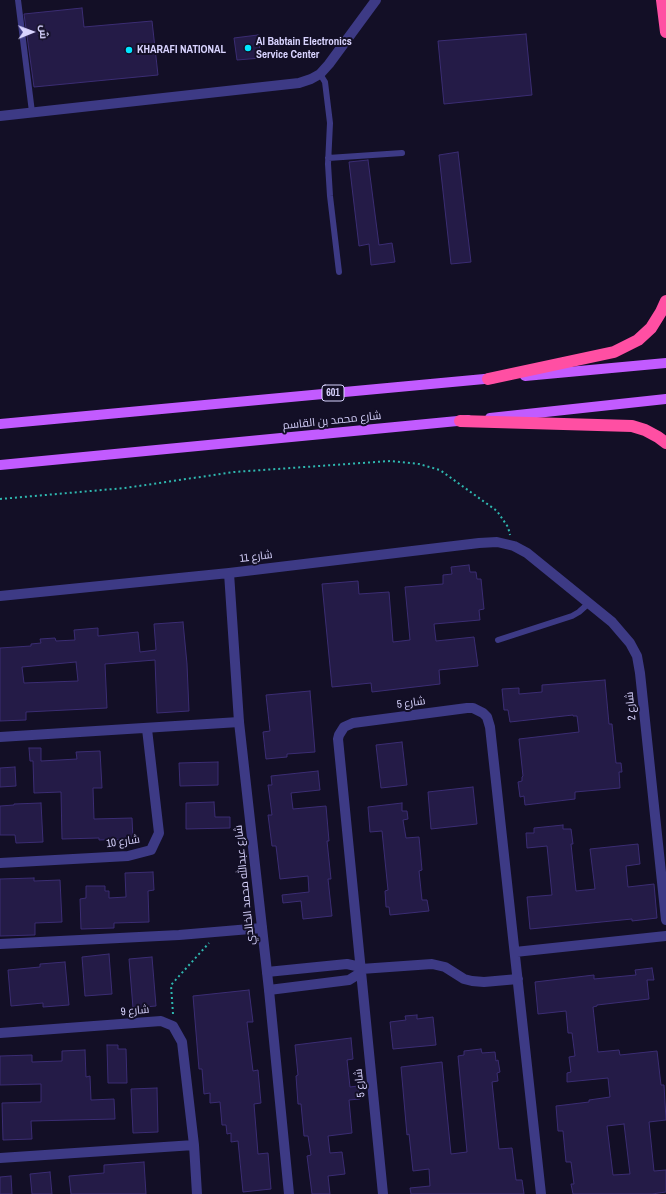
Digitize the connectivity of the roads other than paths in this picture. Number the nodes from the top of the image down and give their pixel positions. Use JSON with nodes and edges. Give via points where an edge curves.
{"nodes":[{"id":1,"x":18,"y":0,"type":"edge"},
{"id":2,"x":376,"y":0,"type":"edge"},
{"id":3,"x":662,"y":0,"type":"edge"},
{"id":4,"x":666,"y":32,"type":"edge"},
{"id":5,"x":320,"y":74,"type":"junction"},
{"id":6,"x":32,"y":112,"type":"junction"},
{"id":7,"x":0,"y":116,"type":"edge"},
{"id":8,"x":402,"y":153,"type":"dead end"},
{"id":9,"x":328,"y":158,"type":"junction"},
{"id":10,"x":338,"y":272,"type":"dead end"},
{"id":11,"x":666,"y":301,"type":"edge"},
{"id":12,"x":666,"y":363,"type":"edge"},
{"id":13,"x":488,"y":379,"type":"junction"},
{"id":14,"x":666,"y":399,"type":"edge"},
{"id":15,"x":460,"y":421,"type":"junction"},
{"id":16,"x":0,"y":424,"type":"edge"},
{"id":17,"x":666,"y":443,"type":"edge"},
{"id":18,"x":0,"y":465,"type":"edge"},
{"id":19,"x":514,"y":546,"type":"joint"},
{"id":20,"x":229,"y":573,"type":"junction"},
{"id":21,"x":0,"y":596,"type":"edge"},
{"id":22,"x":589,"y":603,"type":"junction"},
{"id":23,"x":498,"y":640,"type":"dead end"},
{"id":24,"x":239,"y":722,"type":"junction"},
{"id":25,"x":147,"y":729,"type":"junction"},
{"id":26,"x":0,"y":737,"type":"edge"},
{"id":27,"x":0,"y":863,"type":"edge"},
{"id":28,"x":666,"y":920,"type":"edge"},
{"id":29,"x":262,"y":928,"type":"junction"},
{"id":30,"x":666,"y":936,"type":"edge"},
{"id":31,"x":0,"y":944,"type":"edge"},
{"id":32,"x":515,"y":952,"type":"junction"},
{"id":33,"x":361,"y":969,"type":"junction"},
{"id":34,"x":267,"y":972,"type":"junction"},
{"id":35,"x":518,"y":979,"type":"junction"},
{"id":36,"x":269,"y":990,"type":"junction"},
{"id":37,"x":0,"y":1033,"type":"edge"},
{"id":38,"x":194,"y":1145,"type":"junction"},
{"id":39,"x":0,"y":1158,"type":"edge"},
{"id":40,"x":197,"y":1194,"type":"edge"},
{"id":41,"x":289,"y":1194,"type":"edge"},
{"id":42,"x":383,"y":1194,"type":"edge"},
{"id":43,"x":541,"y":1194,"type":"edge"}],
"edges":[{"from":1,"to":6,"type":"lane"},
{"from":2,"to":5,"type":"street"},
{"from":3,"to":4,"type":"highway"},
{"from":5,"to":6,"type":"street","via":[[299,83]]},
{"from":5,"to":9,"type":"lane","via":[[325,82],[330,123]]},
{"from":6,"to":7,"type":"street"},
{"from":8,"to":9,"type":"lane"},
{"from":9,"to":10,"type":"lane"},
{"from":11,"to":13,"type":"highway","via":[[651,328],[638,340],[614,352]]},
{"from":12,"to":13,"type":"main road","number":"601"},
{"from":13,"to":16,"type":"main road","number":"601"},
{"from":14,"to":15,"type":"main road","name":"شارع محمد بن القاسم"},
{"from":15,"to":17,"type":"highway","via":[[632,426],[645,430]]},
{"from":15,"to":18,"type":"main road","name":"شارع محمد بن القاسم"},
{"from":19,"to":20,"type":"street","name":"شارع 11","via":[[497,542],[479,543]]},
{"from":19,"to":22,"type":"street","name":"شارع 2","via":[[527,553]]},
{"from":20,"to":21,"type":"street","name":"شارع 11"},
{"from":20,"to":24,"type":"street","name":"شارع عبدالله محمد الخالدي"},
{"from":22,"to":23,"type":"lane","via":[[572,616]]},
{"from":22,"to":28,"type":"street","name":"شارع 2","via":[[622,631],[636,656],[640,672]]},
{"from":24,"to":25,"type":"street"},
{"from":24,"to":29,"type":"street","name":"شارع عبدالله محمد الخالدي"},
{"from":25,"to":26,"type":"street"},
{"from":25,"to":27,"type":"street","name":"شارع 10","via":[[159,833],[151,850],[128,856]]},
{"from":29,"to":31,"type":"street"},
{"from":29,"to":34,"type":"street","name":"شارع عبدالله محمد الخالدي"},
{"from":30,"to":32,"type":"street"},
{"from":32,"to":33,"type":"street","name":"شارع 5","via":[[490,727],[483,713],[467,708],[353,723],[344,727],[339,735]]},
{"from":32,"to":35,"type":"street","name":"شارع 5"},
{"from":33,"to":34,"type":"street","via":[[347,964]]},
{"from":33,"to":35,"type":"street","via":[[432,964],[445,967],[472,981]]},
{"from":33,"to":36,"type":"street","via":[[349,980]]},
{"from":33,"to":42,"type":"street","name":"شارع 5"},
{"from":34,"to":36,"type":"street","name":"شارع عبدالله محمد الخالدي"},
{"from":35,"to":43,"type":"street","name":"شارع 5"},
{"from":36,"to":41,"type":"street","name":"شارع عبدالله محمد الخالدي"},
{"from":37,"to":38,"type":"street","name":"شارع 9","via":[[161,1021],[173,1026],[182,1042]]},
{"from":38,"to":39,"type":"street"},
{"from":38,"to":40,"type":"street"}]}
